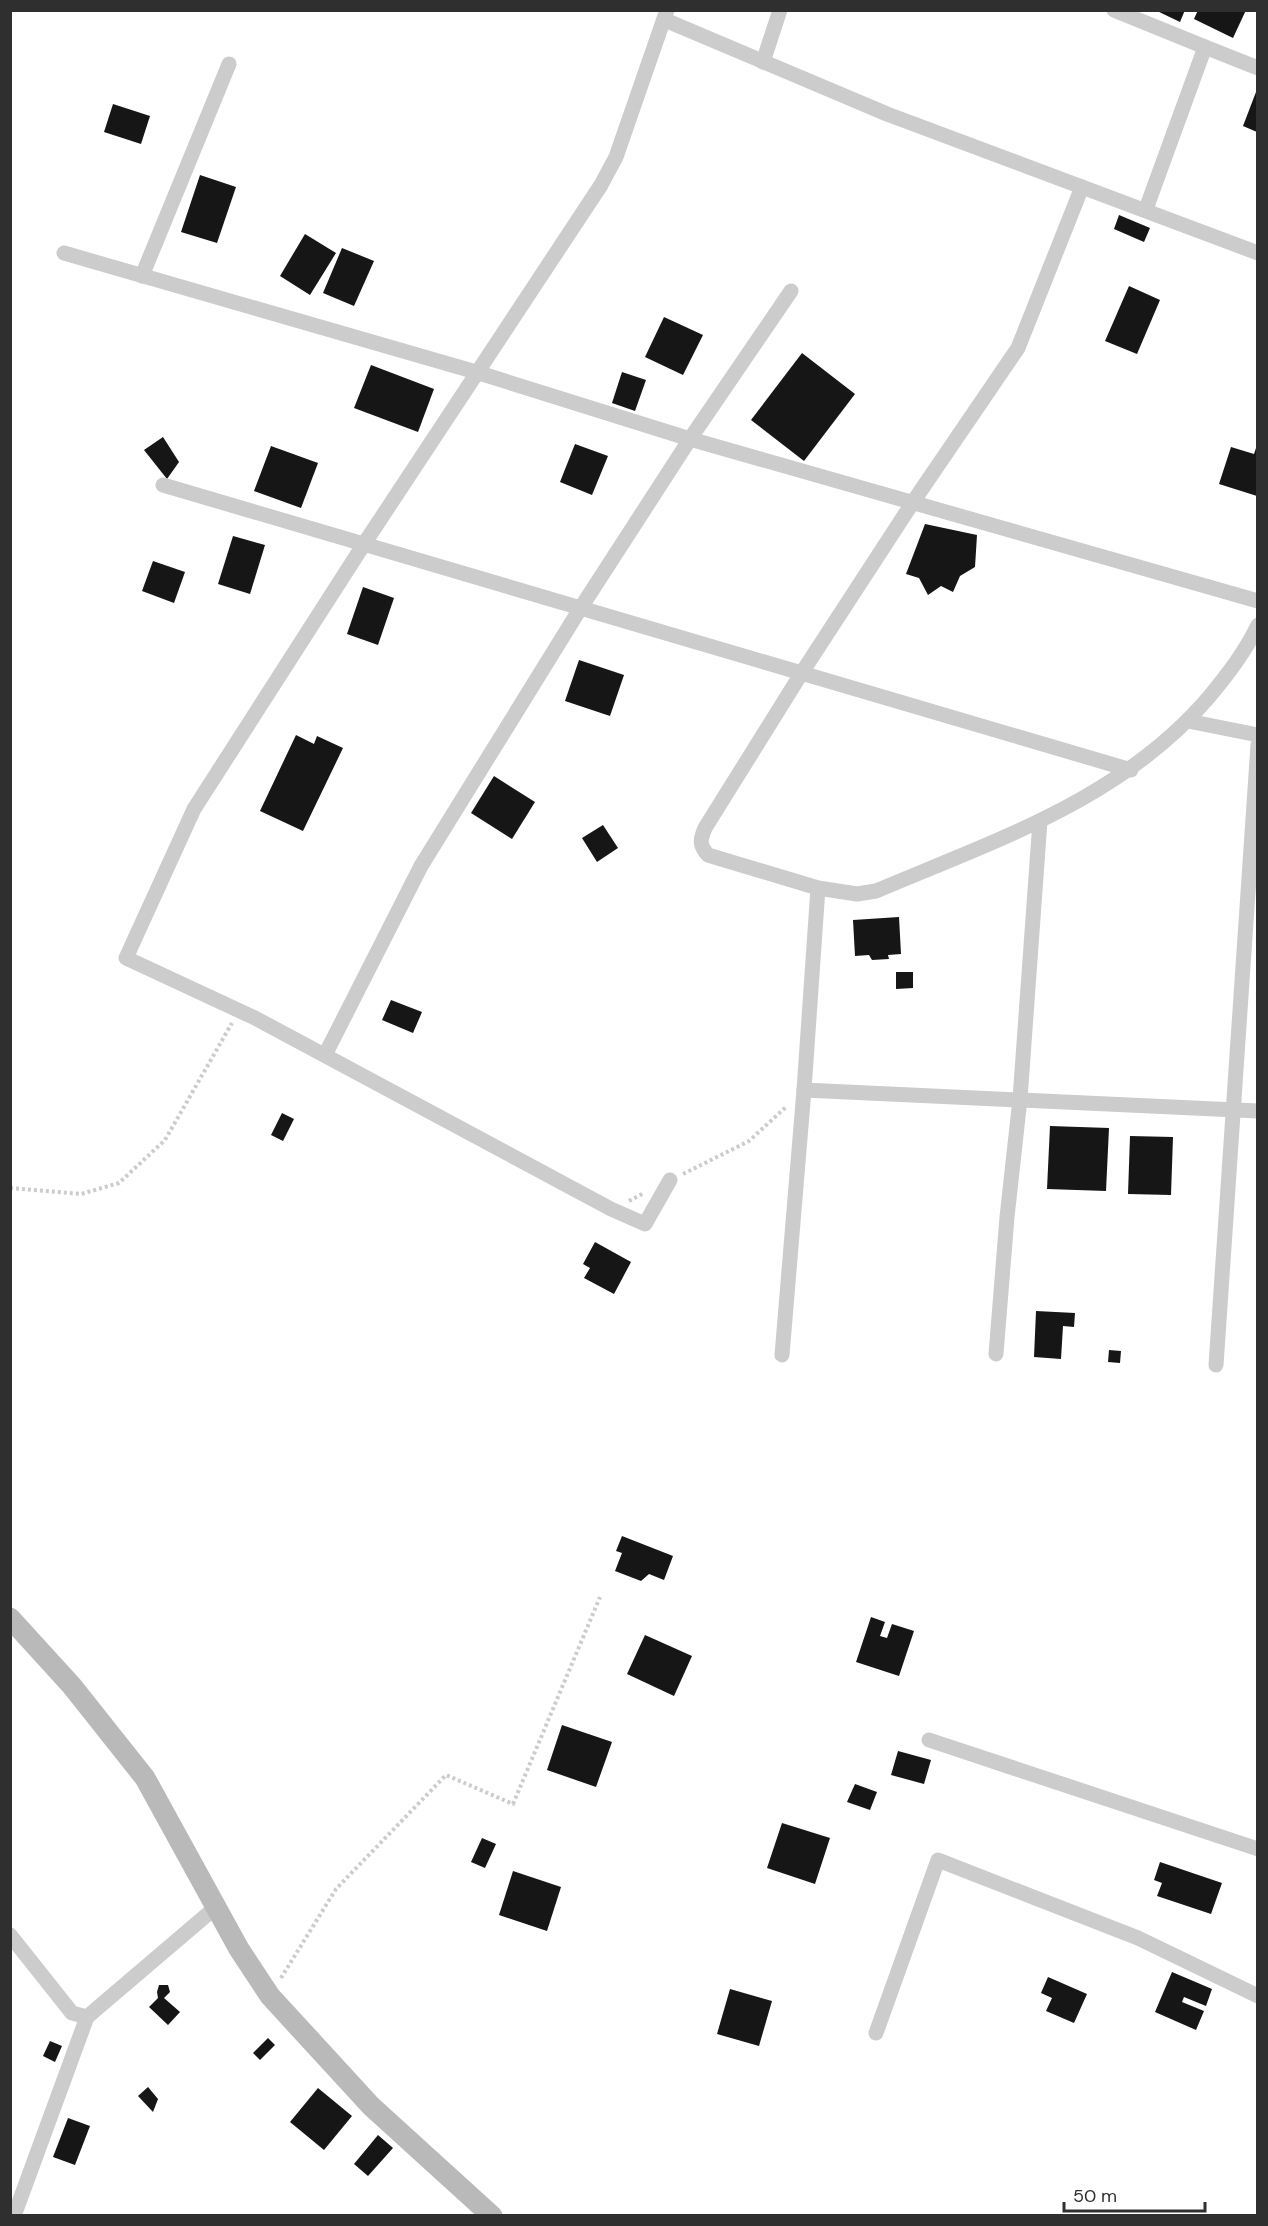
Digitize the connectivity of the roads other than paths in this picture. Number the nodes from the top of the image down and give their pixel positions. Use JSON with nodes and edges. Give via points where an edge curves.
{"nodes":[{"id":1,"x":780,"y":10,"type":"edge"},
{"id":2,"x":1114,"y":10,"type":"edge"},
{"id":3,"x":666,"y":15,"type":"edge"},
{"id":4,"x":1205,"y":47,"type":"junction"},
{"id":5,"x":764,"y":62,"type":"junction"},
{"id":6,"x":229,"y":64,"type":"dead end"},
{"id":7,"x":1257,"y":68,"type":"edge"},
{"id":8,"x":1082,"y":187,"type":"junction"},
{"id":9,"x":1146,"y":209,"type":"junction"},
{"id":10,"x":64,"y":253,"type":"dead end"},
{"id":11,"x":1257,"y":253,"type":"edge"},
{"id":12,"x":142,"y":276,"type":"junction"},
{"id":13,"x":791,"y":291,"type":"dead end"},
{"id":14,"x":476,"y":372,"type":"junction"},
{"id":15,"x":690,"y":439,"type":"junction"},
{"id":16,"x":164,"y":485,"type":"dead end"},
{"id":17,"x":914,"y":502,"type":"junction"},
{"id":18,"x":364,"y":544,"type":"junction"},
{"id":19,"x":1257,"y":601,"type":"edge"},
{"id":20,"x":580,"y":609,"type":"junction"},
{"id":21,"x":1257,"y":625,"type":"edge"},
{"id":22,"x":801,"y":674,"type":"junction"},
{"id":23,"x":1188,"y":721,"type":"junction"},
{"id":24,"x":1257,"y":735,"type":"edge"},
{"id":25,"x":1257,"y":745,"type":"edge"},
{"id":26,"x":1131,"y":770,"type":"junction"},
{"id":27,"x":1040,"y":821,"type":"junction"},
{"id":28,"x":818,"y":888,"type":"junction"},
{"id":29,"x":1242,"y":966,"type":"junction"},
{"id":30,"x":1257,"y":967,"type":"edge"},
{"id":31,"x":325,"y":1055,"type":"junction"},
{"id":32,"x":804,"y":1090,"type":"junction"},
{"id":33,"x":1020,"y":1099,"type":"junction"},
{"id":34,"x":1233,"y":1110,"type":"junction"},
{"id":35,"x":1257,"y":1112,"type":"edge"},
{"id":36,"x":669,"y":1180,"type":"road end"},
{"id":37,"x":996,"y":1354,"type":"dead end"},
{"id":38,"x":782,"y":1355,"type":"dead end"},
{"id":39,"x":1216,"y":1365,"type":"dead end"},
{"id":40,"x":10,"y":1618,"type":"edge"},
{"id":41,"x":929,"y":1740,"type":"dead end"},
{"id":42,"x":1257,"y":1849,"type":"edge"},
{"id":43,"x":216,"y":1907,"type":"junction"},
{"id":44,"x":10,"y":1935,"type":"edge"},
{"id":45,"x":1257,"y":1996,"type":"edge"},
{"id":46,"x":87,"y":2016,"type":"junction"},
{"id":47,"x":876,"y":2033,"type":"dead end"},
{"id":48,"x":14,"y":2216,"type":"edge"},
{"id":49,"x":492,"y":2216,"type":"edge"}],
"edges":[{"from":1,"to":5,"type":"street"},
{"from":2,"to":4,"type":"street"},
{"from":3,"to":5,"type":"street"},
{"from":3,"to":14,"type":"street","via":[[616,157]]},
{"from":4,"to":7,"type":"street"},
{"from":4,"to":9,"type":"street"},
{"from":5,"to":8,"type":"street","via":[[887,114]]},
{"from":6,"to":12,"type":"street"},
{"from":8,"to":9,"type":"street"},
{"from":8,"to":17,"type":"street","via":[[1018,348]]},
{"from":9,"to":11,"type":"street"},
{"from":10,"to":12,"type":"street"},
{"from":12,"to":14,"type":"street"},
{"from":13,"to":15,"type":"street"},
{"from":14,"to":15,"type":"street"},
{"from":14,"to":18,"type":"street"},
{"from":15,"to":17,"type":"street"},
{"from":15,"to":20,"type":"street"},
{"from":16,"to":18,"type":"street"},
{"from":17,"to":19,"type":"street"},
{"from":17,"to":22,"type":"street"},
{"from":18,"to":20,"type":"street"},
{"from":18,"to":31,"type":"street","via":[[194,809],[126,958],[255,1017]]},
{"from":20,"to":22,"type":"street"},
{"from":20,"to":31,"type":"street","via":[[421,866]]},
{"from":21,"to":23,"type":"street","via":[[1247,648]]},
{"from":22,"to":26,"type":"street"},
{"from":22,"to":28,"type":"street","via":[[700,839],[708,855]]},
{"from":23,"to":24,"type":"street"},
{"from":23,"to":26,"type":"street"},
{"from":25,"to":29,"type":"street"},
{"from":26,"to":27,"type":"street"},
{"from":27,"to":28,"type":"street","via":[[876,891],[857,894]]},
{"from":27,"to":33,"type":"street"},
{"from":28,"to":32,"type":"street"},
{"from":29,"to":30,"type":"street"},
{"from":29,"to":34,"type":"street"},
{"from":31,"to":36,"type":"street","via":[[645,1224]]},
{"from":32,"to":33,"type":"street"},
{"from":32,"to":38,"type":"street"},
{"from":33,"to":34,"type":"street"},
{"from":33,"to":37,"type":"street"},
{"from":34,"to":35,"type":"street"},
{"from":34,"to":39,"type":"street"},
{"from":40,"to":43,"type":"street","via":[[72,1686],[145,1778]]},
{"from":41,"to":42,"type":"street"},
{"from":43,"to":46,"type":"street"},
{"from":43,"to":49,"type":"street","via":[[270,1996],[371,2106]]},
{"from":44,"to":46,"type":"street","via":[[72,2013]]},
{"from":45,"to":47,"type":"street","via":[[1138,1938],[938,1860]]},
{"from":46,"to":48,"type":"street"}]}
